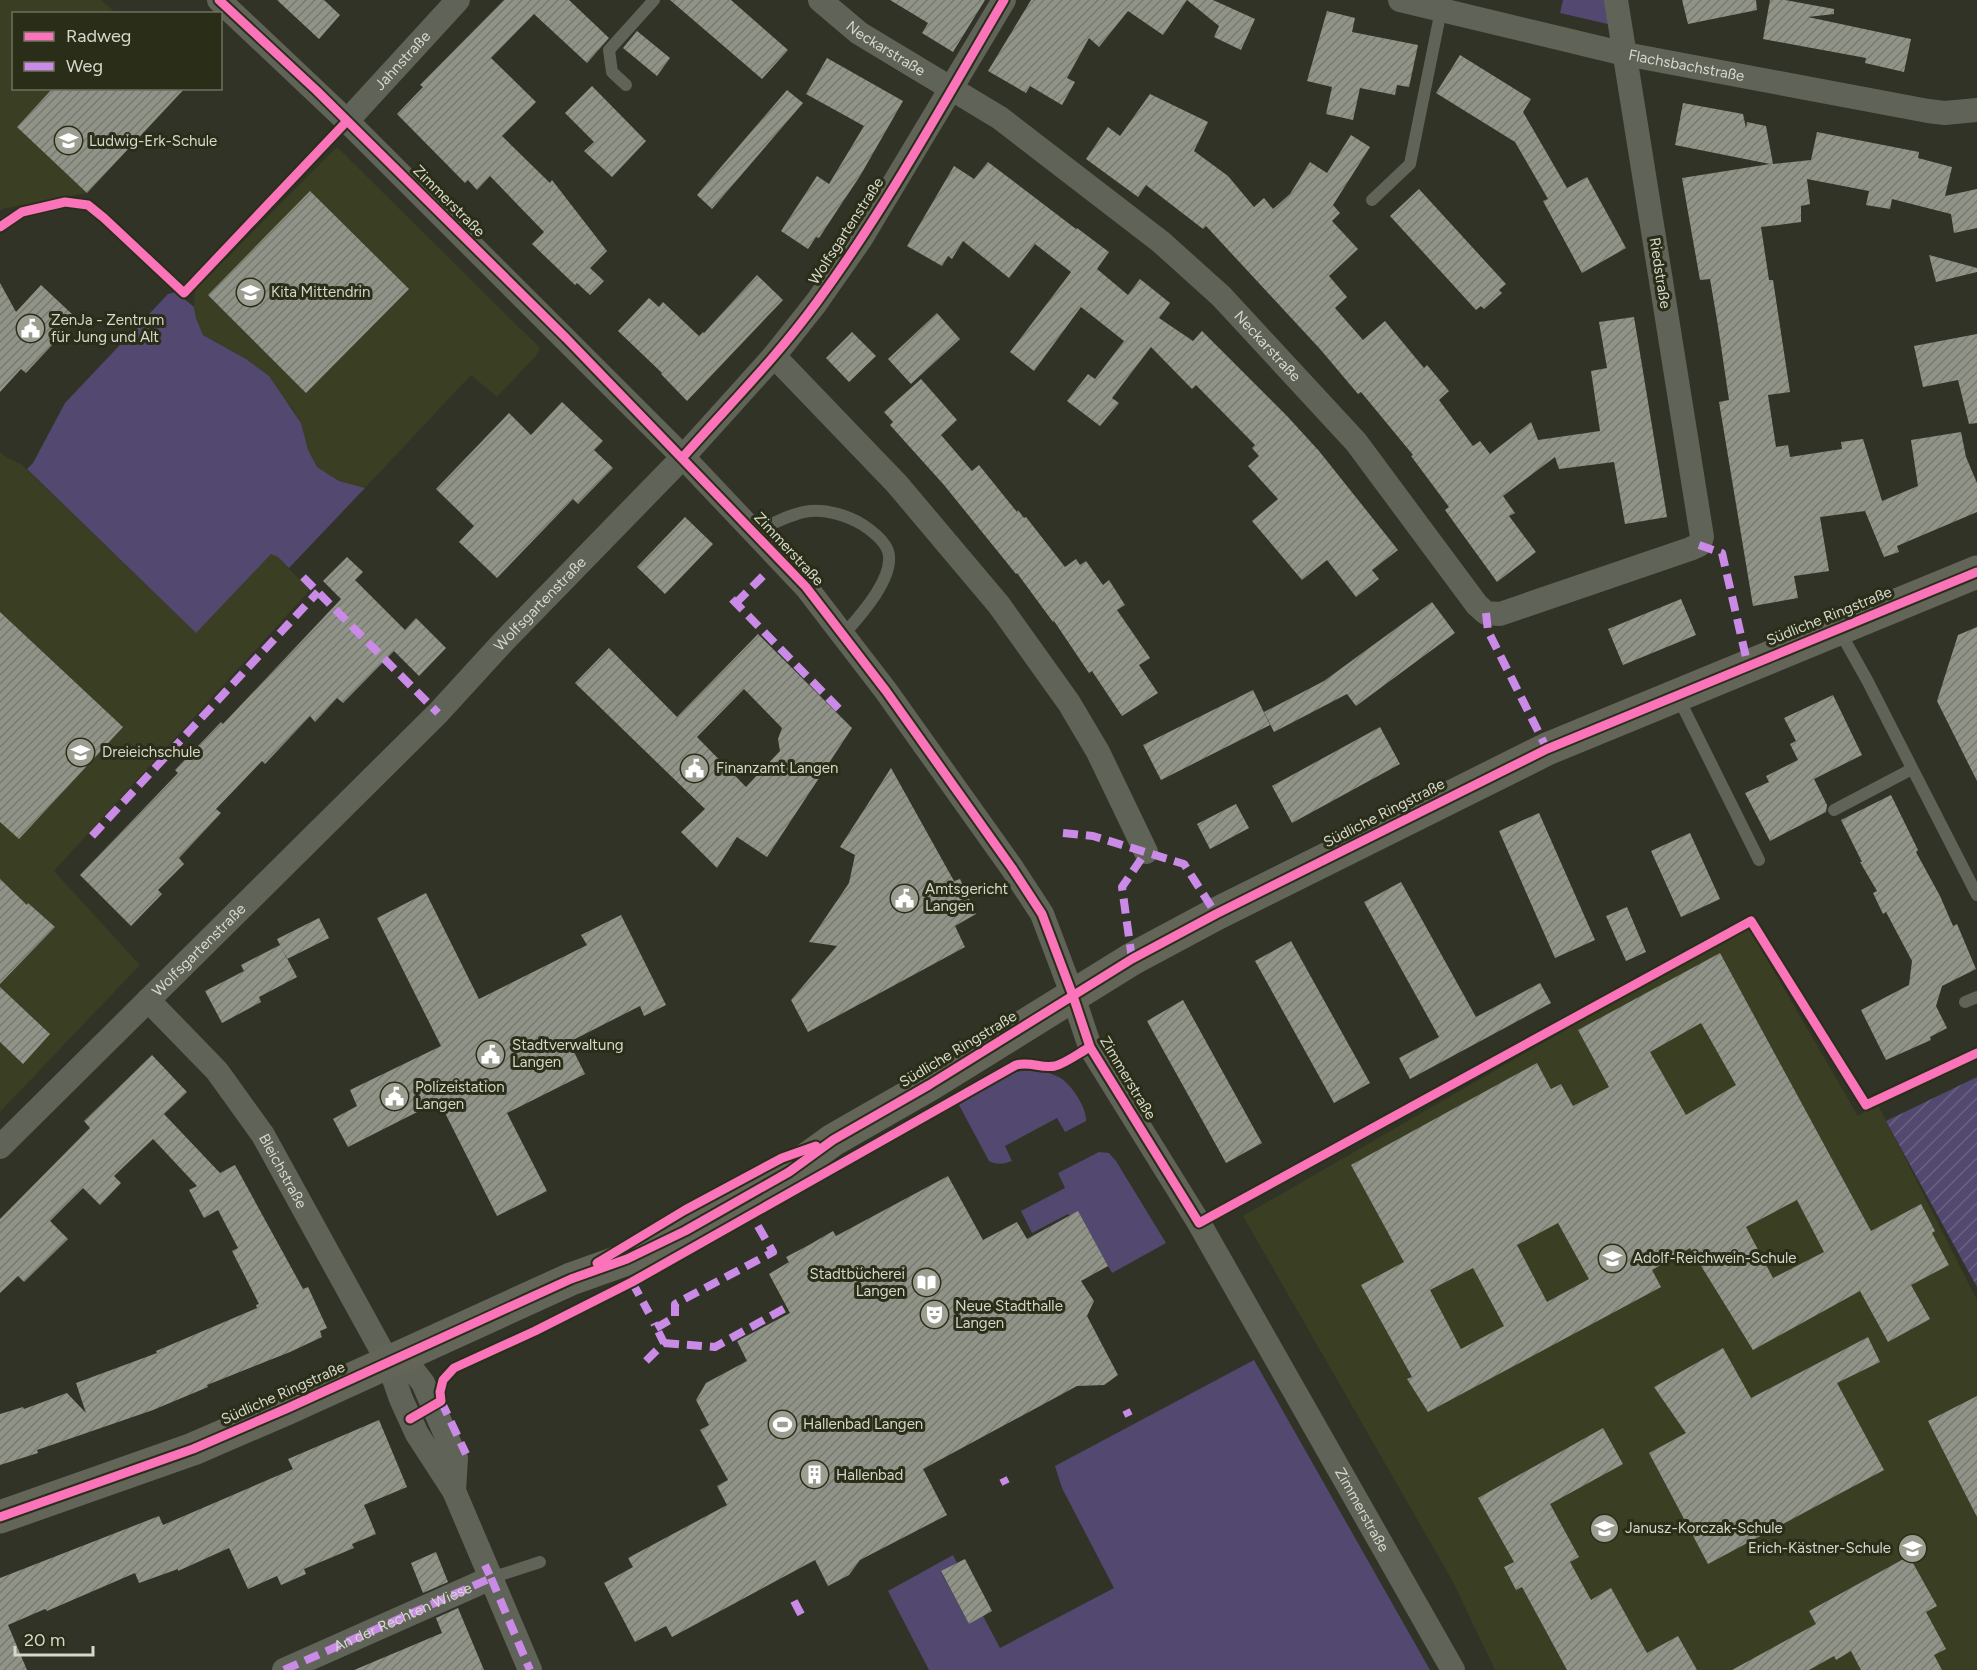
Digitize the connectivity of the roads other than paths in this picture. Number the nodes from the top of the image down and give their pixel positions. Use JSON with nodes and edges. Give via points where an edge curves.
{"nodes":[{"id":1,"x":219,"y":0,"type":"edge"},
{"id":2,"x":458,"y":0,"type":"edge"},
{"id":3,"x":654,"y":0,"type":"edge"},
{"id":4,"x":820,"y":0,"type":"edge"},
{"id":5,"x":1004,"y":0,"type":"edge"},
{"id":6,"x":1400,"y":0,"type":"edge"},
{"id":7,"x":1616,"y":0,"type":"edge"},
{"id":8,"x":1441,"y":10,"type":"junction"},
{"id":9,"x":1625,"y":54,"type":"junction"},
{"id":10,"x":626,"y":85,"type":"dead end"},
{"id":11,"x":952,"y":88,"type":"junction"},
{"id":12,"x":1977,"y":110,"type":"edge"},
{"id":13,"x":347,"y":121,"type":"junction"},
{"id":14,"x":1372,"y":200,"type":"dead end"},
{"id":15,"x":1,"y":226,"type":"edge"},
{"id":16,"x":774,"y":356,"type":"junction"},
{"id":17,"x":682,"y":457,"type":"junction"},
{"id":18,"x":754,"y":532,"type":"junction"},
{"id":19,"x":1699,"y":545,"type":"joint"},
{"id":20,"x":1977,"y":572,"type":"edge"},
{"id":21,"x":1838,"y":629,"type":"junction"},
{"id":22,"x":844,"y":634,"type":"junction"},
{"id":23,"x":1677,"y":695,"type":"junction"},
{"id":24,"x":1912,"y":769,"type":"junction"},
{"id":25,"x":1834,"y":810,"type":"dead end"},
{"id":26,"x":1146,"y":852,"type":"dead end"},
{"id":27,"x":1759,"y":860,"type":"dead end"},
{"id":28,"x":1977,"y":895,"type":"edge"},
{"id":29,"x":1073,"y":996,"type":"junction"},
{"id":30,"x":147,"y":1000,"type":"junction"},
{"id":31,"x":0,"y":1147,"type":"edge"},
{"id":32,"x":395,"y":1359,"type":"junction"},
{"id":33,"x":0,"y":1517,"type":"edge"},
{"id":34,"x":540,"y":1562,"type":"dead end"},
{"id":35,"x":491,"y":1578,"type":"junction"},
{"id":36,"x":284,"y":1670,"type":"edge"},
{"id":37,"x":530,"y":1670,"type":"edge"},
{"id":38,"x":1452,"y":1670,"type":"edge"}],
"edges":[{"from":1,"to":13,"type":"street","name":"Zimmerstraße"},
{"from":2,"to":13,"type":"street","name":"Jahnstraße"},
{"from":3,"to":10,"type":"lane","via":[[609,50],[612,72]]},
{"from":4,"to":11,"type":"street","name":"Neckarstraße","via":[[859,33]]},
{"from":5,"to":11,"type":"street","name":"Wolfsgartenstraße"},
{"from":6,"to":8,"type":"street","name":"Flachsbachstraße"},
{"from":7,"to":9,"type":"street","name":"Riedstraße"},
{"from":8,"to":9,"type":"street","name":"Flachsbachstraße"},
{"from":8,"to":14,"type":"lane","via":[[1410,164]]},
{"from":9,"to":12,"type":"street","name":"Flachsbachstraße","via":[[1928,111]]},
{"from":9,"to":19,"type":"street","name":"Riedstraße","via":[[1702,537]]},
{"from":11,"to":16,"type":"street","name":"Wolfsgartenstraße","via":[[860,240]]},
{"from":11,"to":19,"type":"street","name":"Neckarstraße","via":[[1064,166],[1161,242],[1221,296],[1356,442],[1486,614],[1500,614]]},
{"from":13,"to":15,"type":"lane","via":[[184,293],[88,205],[65,202],[22,212]]},
{"from":13,"to":17,"type":"street","name":"Zimmerstraße"},
{"from":16,"to":17,"type":"street","name":"Wolfsgartenstraße"},
{"from":16,"to":26,"type":"street","via":[[897,484],[999,605],[1069,703]]},
{"from":17,"to":18,"type":"street","name":"Zimmerstraße"},
{"from":17,"to":30,"type":"street","name":"Wolfsgartenstraße","via":[[438,713]]},
{"from":18,"to":22,"type":"street","name":"Zimmerstraße"},
{"from":18,"to":22,"type":"lane","via":[[812,510],[846,517],[880,539],[888,552],[884,576],[866,610]]},
{"from":20,"to":21,"type":"main road","name":"Südliche Ringstraße"},
{"from":21,"to":23,"type":"main road","name":"Südliche Ringstraße"},
{"from":21,"to":24,"type":"lane"},
{"from":22,"to":29,"type":"street","name":"Zimmerstraße","via":[[1042,914]]},
{"from":23,"to":27,"type":"lane"},
{"from":23,"to":29,"type":"main road","name":"Südliche Ringstraße","via":[[1547,749],[1458,792],[1216,914]]},
{"from":24,"to":25,"type":"lane"},
{"from":24,"to":28,"type":"lane"},
{"from":29,"to":32,"type":"main road","name":"Südliche Ringstraße","via":[[833,1140],[789,1172],[685,1231]]},
{"from":29,"to":38,"type":"street","name":"Zimmerstraße","via":[[1090,1047],[1199,1222]]},
{"from":30,"to":31,"type":"street","name":"Wolfsgartenstraße"},
{"from":30,"to":32,"type":"street","name":"Bleichstraße","via":[[217,1071],[263,1135]]},
{"from":32,"to":33,"type":"main road","name":"Südliche Ringstraße","via":[[193,1449]]},
{"from":32,"to":35,"type":"street","name":"An der Rechten Wiese","via":[[401,1399],[417,1434],[454,1491]]},
{"from":34,"to":35,"type":"lane"},
{"from":35,"to":36,"type":"street","name":"An der Rechten Wiese"},
{"from":35,"to":37,"type":"street","name":"An der Rechten Wiese"}]}
